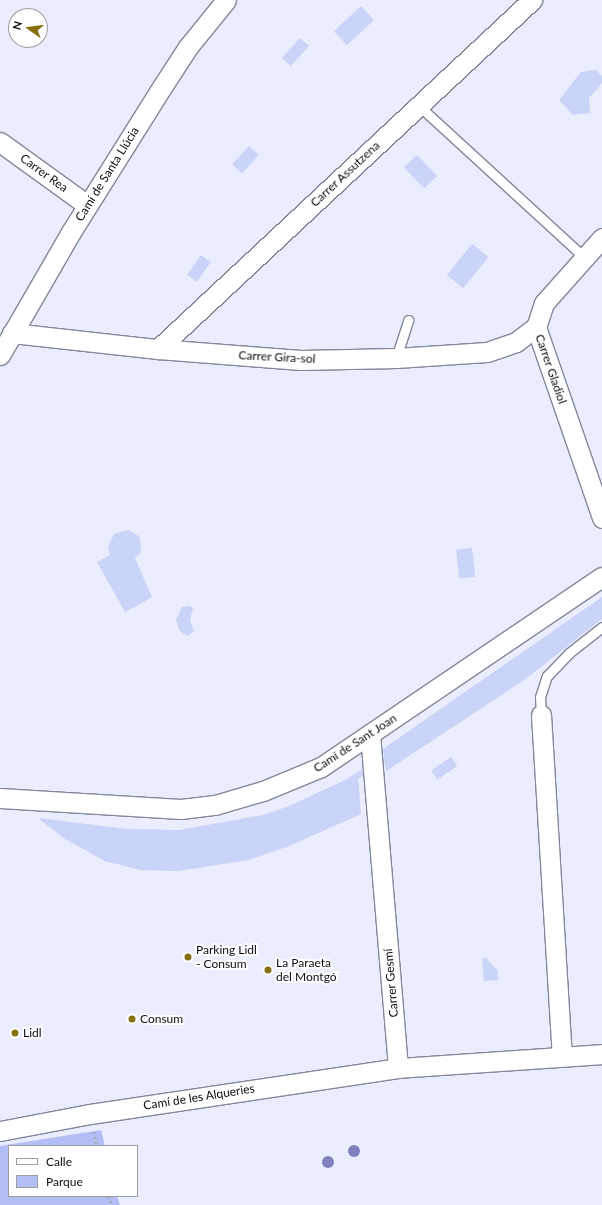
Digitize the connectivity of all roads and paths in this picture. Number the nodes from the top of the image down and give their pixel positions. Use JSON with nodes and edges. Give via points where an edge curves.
{"nodes":[{"id":1,"x":226,"y":0,"type":"edge"},
{"id":2,"x":532,"y":0,"type":"edge"},
{"id":3,"x":418,"y":105,"type":"junction"},
{"id":4,"x":0,"y":142,"type":"edge"},
{"id":5,"x":87,"y":205,"type":"junction"},
{"id":6,"x":602,"y":238,"type":"edge"},
{"id":7,"x":584,"y":257,"type":"junction"},
{"id":8,"x":408,"y":320,"type":"dead end"},
{"id":9,"x":536,"y":327,"type":"junction"},
{"id":10,"x":12,"y":333,"type":"junction"},
{"id":11,"x":158,"y":349,"type":"junction"},
{"id":12,"x":0,"y":355,"type":"edge"},
{"id":13,"x":396,"y":358,"type":"junction"},
{"id":14,"x":602,"y":518,"type":"edge"},
{"id":15,"x":602,"y":577,"type":"edge"},
{"id":16,"x":602,"y":627,"type":"edge"},
{"id":17,"x":541,"y":715,"type":"joint"},
{"id":18,"x":370,"y":734,"type":"junction"},
{"id":19,"x":0,"y":798,"type":"edge"},
{"id":20,"x":602,"y":1054,"type":"edge"},
{"id":21,"x":562,"y":1056,"type":"junction"},
{"id":22,"x":398,"y":1068,"type":"junction"},
{"id":23,"x":0,"y":1131,"type":"edge"}],
"edges":[{"from":1,"to":5,"type":"street","name":"Camí de Santa Llúcia","via":[[179,60]]},
{"from":2,"to":3,"type":"street","name":"Carrer Assutzena"},
{"from":3,"to":7,"type":"lane"},
{"from":3,"to":11,"type":"street","name":"Carrer Assutzena"},
{"from":4,"to":5,"type":"street","name":"Carrer Rea"},
{"from":5,"to":10,"type":"street","name":"Camí de Santa Llúcia"},
{"from":6,"to":7,"type":"street","name":"Carrer Gladiol"},
{"from":7,"to":9,"type":"street","name":"Carrer Gladiol","via":[[544,303]]},
{"from":8,"to":13,"type":"lane"},
{"from":9,"to":13,"type":"street","name":"Carrer Gira-sol","via":[[516,342],[487,352]]},
{"from":9,"to":14,"type":"street","name":"Carrer Gladiol"},
{"from":10,"to":11,"type":"street","name":"Carrer Gira-sol"},
{"from":10,"to":12,"type":"street","name":"Camí de Santa Llúcia"},
{"from":11,"to":13,"type":"street","name":"Carrer Gira-sol","via":[[301,360]]},
{"from":15,"to":18,"type":"street","name":"Camí de Sant Joan"},
{"from":16,"to":17,"type":"lane","via":[[569,653],[547,676],[540,698]]},
{"from":17,"to":21,"type":"street"},
{"from":18,"to":19,"type":"street","name":"Camí de Sant Joan","via":[[321,767],[292,780],[215,805],[145,808]]},
{"from":18,"to":22,"type":"street","name":"Carrer Gesmí"},
{"from":20,"to":21,"type":"street"},
{"from":21,"to":22,"type":"street"},
{"from":22,"to":23,"type":"street","name":"Camí de les Alqueries","via":[[90,1114]]}]}
